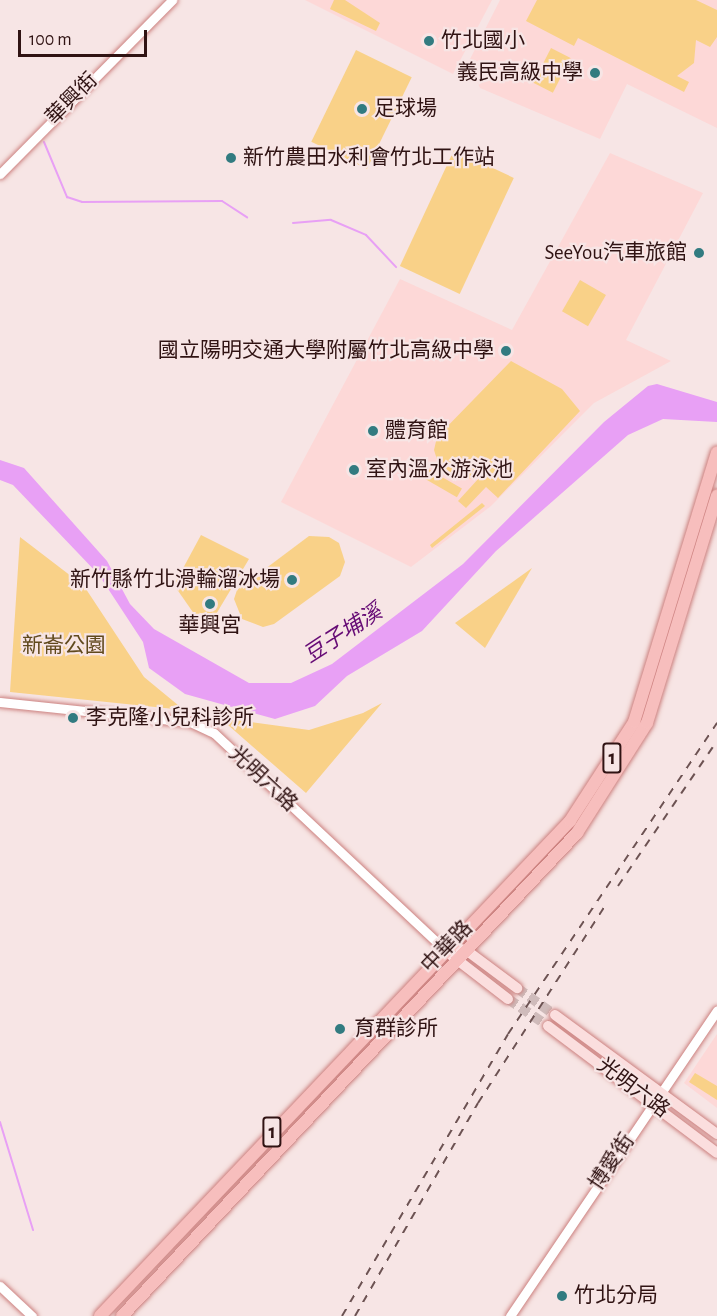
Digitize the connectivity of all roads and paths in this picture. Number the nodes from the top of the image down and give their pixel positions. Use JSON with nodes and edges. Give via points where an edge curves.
{"nodes":[{"id":1,"x":172,"y":0,"type":"edge"},
{"id":2,"x":3,"y":165,"type":"edge"},
{"id":3,"x":0,"y":174,"type":"edge"},
{"id":4,"x":717,"y":452,"type":"edge"},
{"id":5,"x":717,"y":496,"type":"edge"},
{"id":6,"x":703,"y":520,"type":"junction"},
{"id":7,"x":0,"y":702,"type":"edge"},
{"id":8,"x":444,"y":949,"type":"junction"},
{"id":9,"x":466,"y":950,"type":"junction"},
{"id":10,"x":456,"y":959,"type":"junction"},
{"id":11,"x":517,"y":988,"type":"tunnel mouth"},
{"id":12,"x":508,"y":999,"type":"tunnel mouth"},
{"id":13,"x":717,"y":1010,"type":"edge"},
{"id":14,"x":555,"y":1016,"type":"tunnel mouth"},
{"id":15,"x":548,"y":1026,"type":"tunnel mouth"},
{"id":16,"x":661,"y":1089,"type":"junction"},
{"id":17,"x":653,"y":1102,"type":"junction"},
{"id":18,"x":717,"y":1134,"type":"edge"},
{"id":19,"x":717,"y":1153,"type":"edge"},
{"id":20,"x":0,"y":1287,"type":"edge"},
{"id":21,"x":32,"y":1316,"type":"edge"},
{"id":22,"x":100,"y":1316,"type":"edge"},
{"id":23,"x":122,"y":1316,"type":"edge"},
{"id":24,"x":510,"y":1316,"type":"edge"}],
"edges":[{"from":1,"to":2,"type":"street","name":"華興街"},
{"from":2,"to":3,"type":"street","name":"華興街"},
{"from":4,"to":6,"type":"main road","number":"1"},
{"from":5,"to":6,"type":"main road","number":"1"},
{"from":6,"to":8,"type":"main road","name":"中華路","number":"1","via":[[634,722],[615,754],[570,821]]},
{"from":6,"to":9,"type":"main road","name":"中華路","number":"1","via":[[647,723],[576,833]]},
{"from":7,"to":8,"type":"street","name":"光明六路","via":[[190,722],[214,733]]},
{"from":8,"to":9,"type":"main road"},
{"from":8,"to":10,"type":"main road","name":"光明六路"},
{"from":8,"to":22,"type":"main road","name":"中華路","number":"1"},
{"from":9,"to":10,"type":"main road","name":"中華路","number":"1"},
{"from":9,"to":11,"type":"main road"},
{"from":10,"to":12,"type":"main road","name":"光明六路"},
{"from":10,"to":23,"type":"main road","name":"中華路","number":"1","via":[[376,1050]]},
{"from":13,"to":16,"type":"street","name":"博愛街"},
{"from":14,"to":16,"type":"main road","name":"光明六路"},
{"from":15,"to":17,"type":"main road","name":"光明六路"},
{"from":16,"to":17,"type":"street","name":"博愛街"},
{"from":16,"to":18,"type":"main road","name":"光明六路"},
{"from":17,"to":19,"type":"main road","name":"光明六路"},
{"from":17,"to":24,"type":"street","name":"博愛街"},
{"from":20,"to":21,"type":"street"}]}
